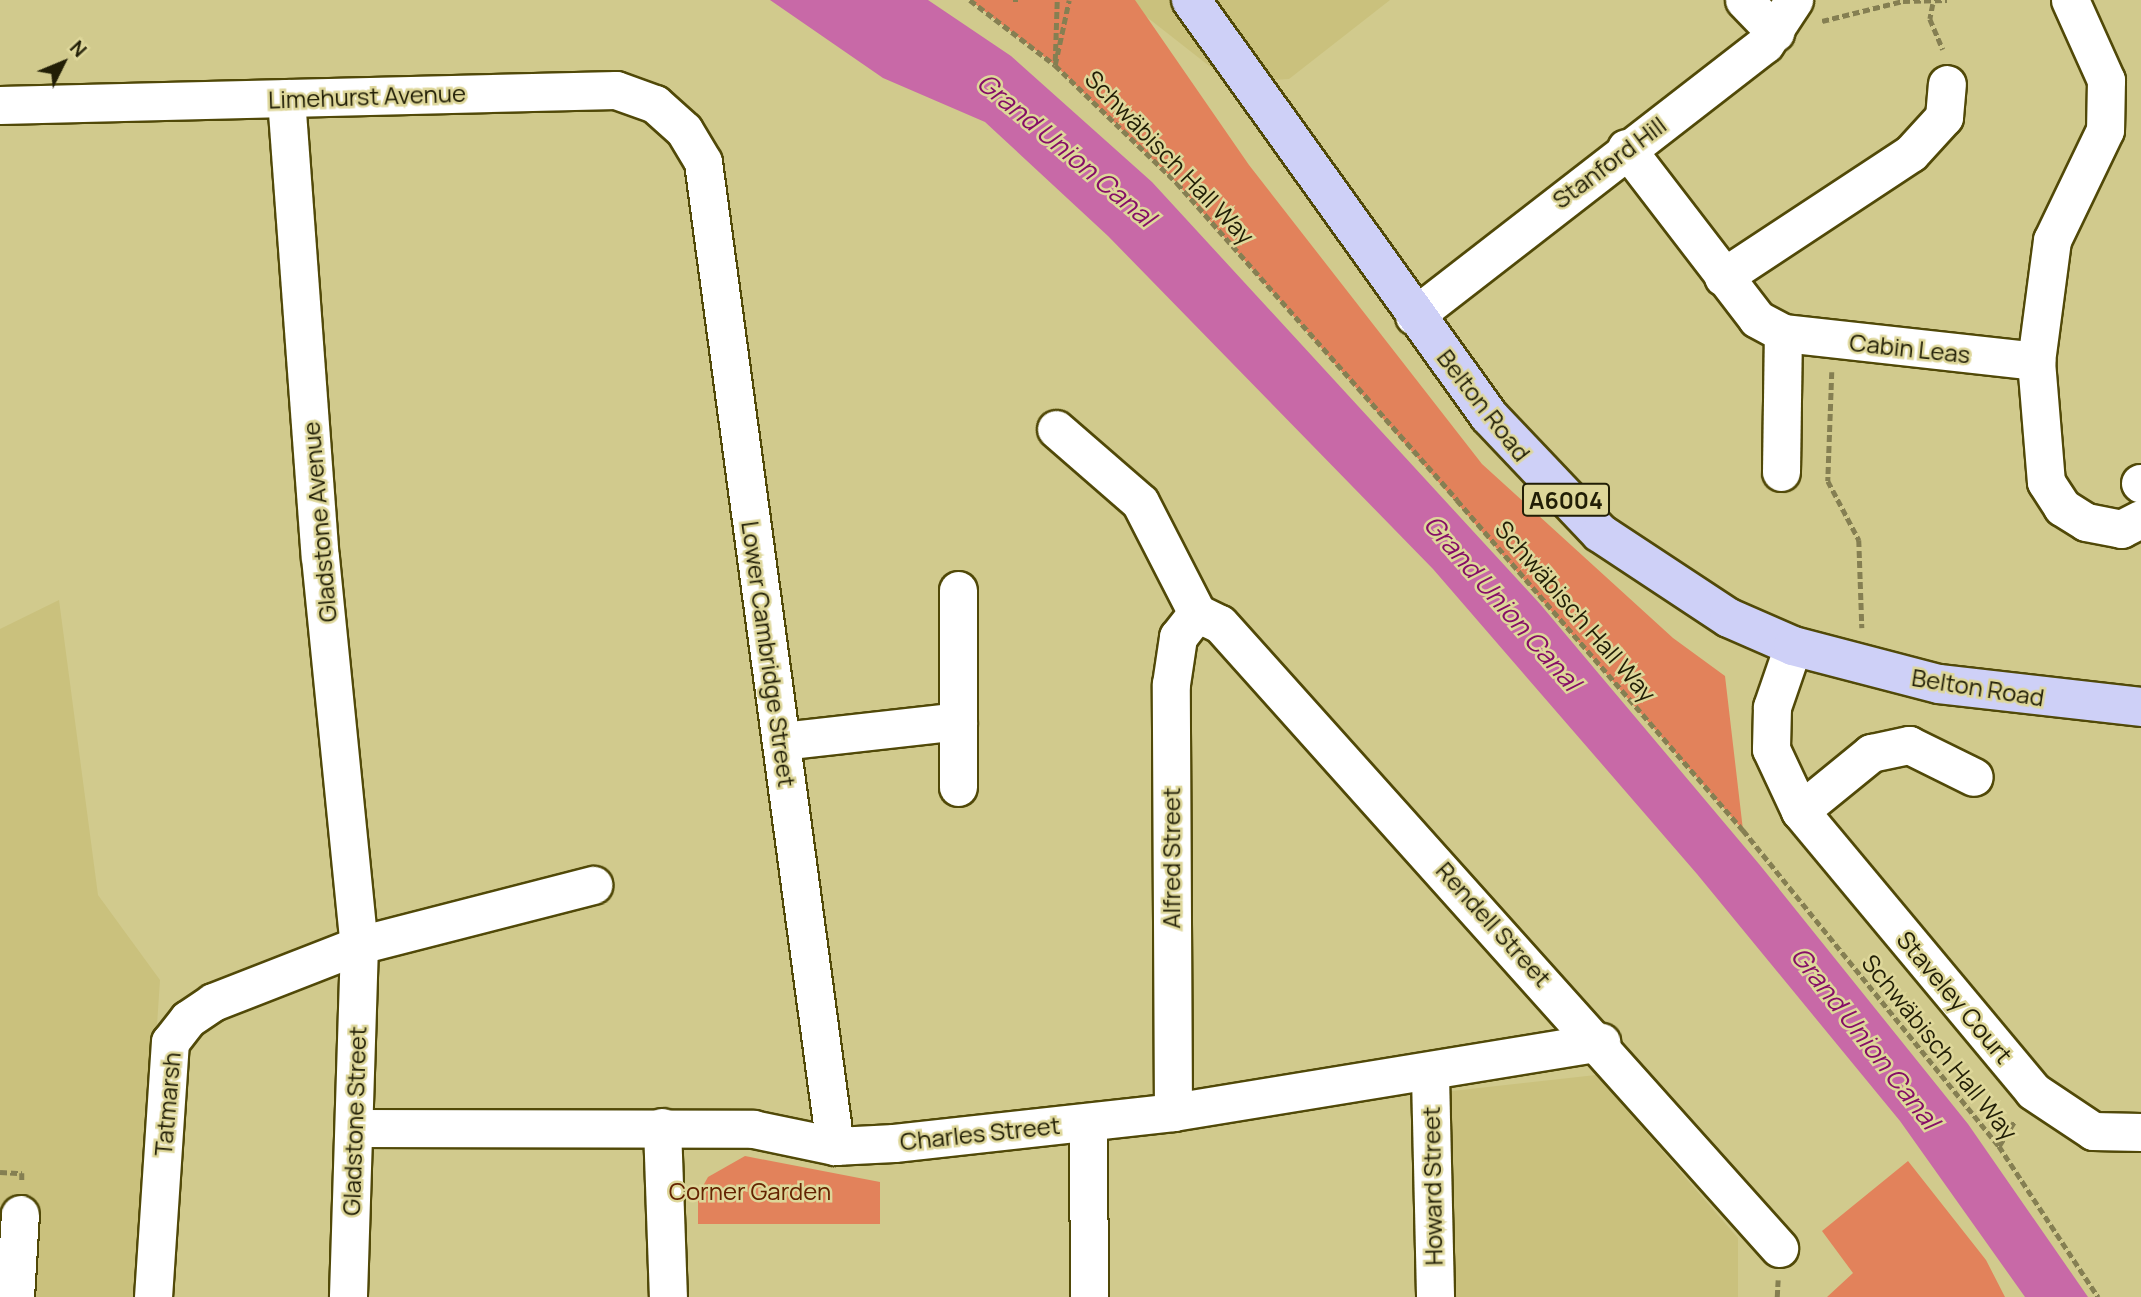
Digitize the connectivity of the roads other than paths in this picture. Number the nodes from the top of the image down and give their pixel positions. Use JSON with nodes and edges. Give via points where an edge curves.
{"nodes":[{"id":1,"x":1191,"y":0,"type":"edge"},
{"id":2,"x":1744,"y":0,"type":"edge"},
{"id":3,"x":1794,"y":0,"type":"edge"},
{"id":4,"x":2070,"y":0,"type":"edge"},
{"id":5,"x":1775,"y":32,"type":"junction"},
{"id":6,"x":1947,"y":84,"type":"road end"},
{"id":7,"x":286,"y":98,"type":"junction"},
{"id":8,"x":0,"y":106,"type":"edge"},
{"id":9,"x":1626,"y":148,"type":"junction"},
{"id":10,"x":703,"y":162,"type":"joint"},
{"id":11,"x":1723,"y":278,"type":"junction"},
{"id":12,"x":1414,"y":316,"type":"junction"},
{"id":13,"x":1783,"y":333,"type":"junction"},
{"id":14,"x":2036,"y":361,"type":"junction"},
{"id":15,"x":1056,"y":429,"type":"dead end"},
{"id":16,"x":1781,"y":472,"type":"dead end"},
{"id":17,"x":2141,"y":519,"type":"edge"},
{"id":18,"x":958,"y":590,"type":"dead end"},
{"id":19,"x":1198,"y":613,"type":"junction"},
{"id":20,"x":1793,"y":646,"type":"junction"},
{"id":21,"x":2141,"y":707,"type":"edge"},
{"id":22,"x":957,"y":721,"type":"junction"},
{"id":23,"x":781,"y":741,"type":"junction"},
{"id":24,"x":1974,"y":777,"type":"dead end"},
{"id":25,"x":958,"y":787,"type":"dead end"},
{"id":26,"x":1800,"y":811,"type":"junction"},
{"id":27,"x":593,"y":885,"type":"dead end"},
{"id":28,"x":359,"y":945,"type":"junction"},
{"id":29,"x":1601,"y":1042,"type":"junction"},
{"id":30,"x":1430,"y":1075,"type":"junction"},
{"id":31,"x":1173,"y":1112,"type":"junction"},
{"id":32,"x":1088,"y":1122,"type":"junction"},
{"id":33,"x":662,"y":1127,"type":"junction"},
{"id":34,"x":354,"y":1129,"type":"junction"},
{"id":35,"x":2141,"y":1132,"type":"edge"},
{"id":36,"x":835,"y":1146,"type":"junction"},
{"id":37,"x":20,"y":1214,"type":"dead end"},
{"id":38,"x":1779,"y":1248,"type":"dead end"},
{"id":39,"x":15,"y":1297,"type":"edge"},
{"id":40,"x":153,"y":1297,"type":"edge"},
{"id":41,"x":348,"y":1297,"type":"edge"},
{"id":42,"x":668,"y":1297,"type":"edge"},
{"id":43,"x":1089,"y":1297,"type":"edge"},
{"id":44,"x":1435,"y":1297,"type":"edge"}],
"edges":[{"from":1,"to":12,"type":"main road","name":"Belton Road","number":"A6004"},
{"from":2,"to":5,"type":"street"},
{"from":3,"to":5,"type":"street","name":"Stanford Hill"},
{"from":4,"to":14,"type":"street","via":[[2106,80],[2105,130],[2052,240]]},
{"from":5,"to":9,"type":"street","name":"Stanford Hill"},
{"from":6,"to":11,"type":"street","via":[[1944,117],[1911,153]]},
{"from":7,"to":8,"type":"street","name":"Limehurst Avenue"},
{"from":7,"to":10,"type":"street","name":"Limehurst Avenue","via":[[616,90],[655,104],[684,130]]},
{"from":7,"to":28,"type":"street","name":"Gladstone Avenue","via":[[320,558]]},
{"from":9,"to":11,"type":"street","name":"Cabin Leas"},
{"from":9,"to":12,"type":"street","name":"Stanford Hill"},
{"from":10,"to":23,"type":"street","name":"Lower Cambridge Street"},
{"from":11,"to":13,"type":"street","name":"Cabin Leas","via":[[1757,319]]},
{"from":12,"to":20,"type":"main road","name":"Belton Road","number":"A6004","via":[[1489,416],[1600,533],[1729,618]]},
{"from":13,"to":14,"type":"street","name":"Cabin Leas"},
{"from":13,"to":16,"type":"street"},
{"from":14,"to":17,"type":"street","via":[[2051,491],[2086,522],[2121,529]]},
{"from":15,"to":19,"type":"street","via":[[1140,502]]},
{"from":18,"to":22,"type":"street"},
{"from":19,"to":29,"type":"street","name":"Rendell Street","via":[[1220,624]]},
{"from":19,"to":31,"type":"street","name":"Alfred Street","via":[[1178,637],[1171,684]]},
{"from":20,"to":21,"type":"main road","name":"Belton Road","number":"A6004","via":[[1939,684]]},
{"from":20,"to":26,"type":"street","name":"Staveley Court","via":[[1772,707],[1771,749]]},
{"from":22,"to":23,"type":"street"},
{"from":22,"to":25,"type":"street"},
{"from":23,"to":36,"type":"street","name":"Lower Cambridge Street"},
{"from":24,"to":26,"type":"street","via":[[1909,745],[1871,753]]},
{"from":26,"to":35,"type":"street","name":"Staveley Court","via":[[2033,1091],[2093,1131]]},
{"from":27,"to":28,"type":"street","name":"Tatmarsh"},
{"from":28,"to":34,"type":"street","name":"Gladstone Street"},
{"from":28,"to":40,"type":"street","name":"Tatmarsh","via":[[213,1002],[188,1019],[170,1042]]},
{"from":29,"to":30,"type":"street","name":"Charles Street"},
{"from":29,"to":38,"type":"street","name":"Rendell Street"},
{"from":30,"to":31,"type":"street","name":"Charles Street"},
{"from":30,"to":44,"type":"street","name":"Howard Street"},
{"from":31,"to":32,"type":"street","name":"Charles Street"},
{"from":32,"to":36,"type":"street","name":"Charles Street"},
{"from":32,"to":43,"type":"street"},
{"from":33,"to":34,"type":"street","name":"Charles Street"},
{"from":33,"to":36,"type":"street","name":"Charles Street","via":[[753,1129]]},
{"from":33,"to":42,"type":"street"},
{"from":34,"to":41,"type":"street","name":"Gladstone Street"},
{"from":37,"to":39,"type":"street"}]}
